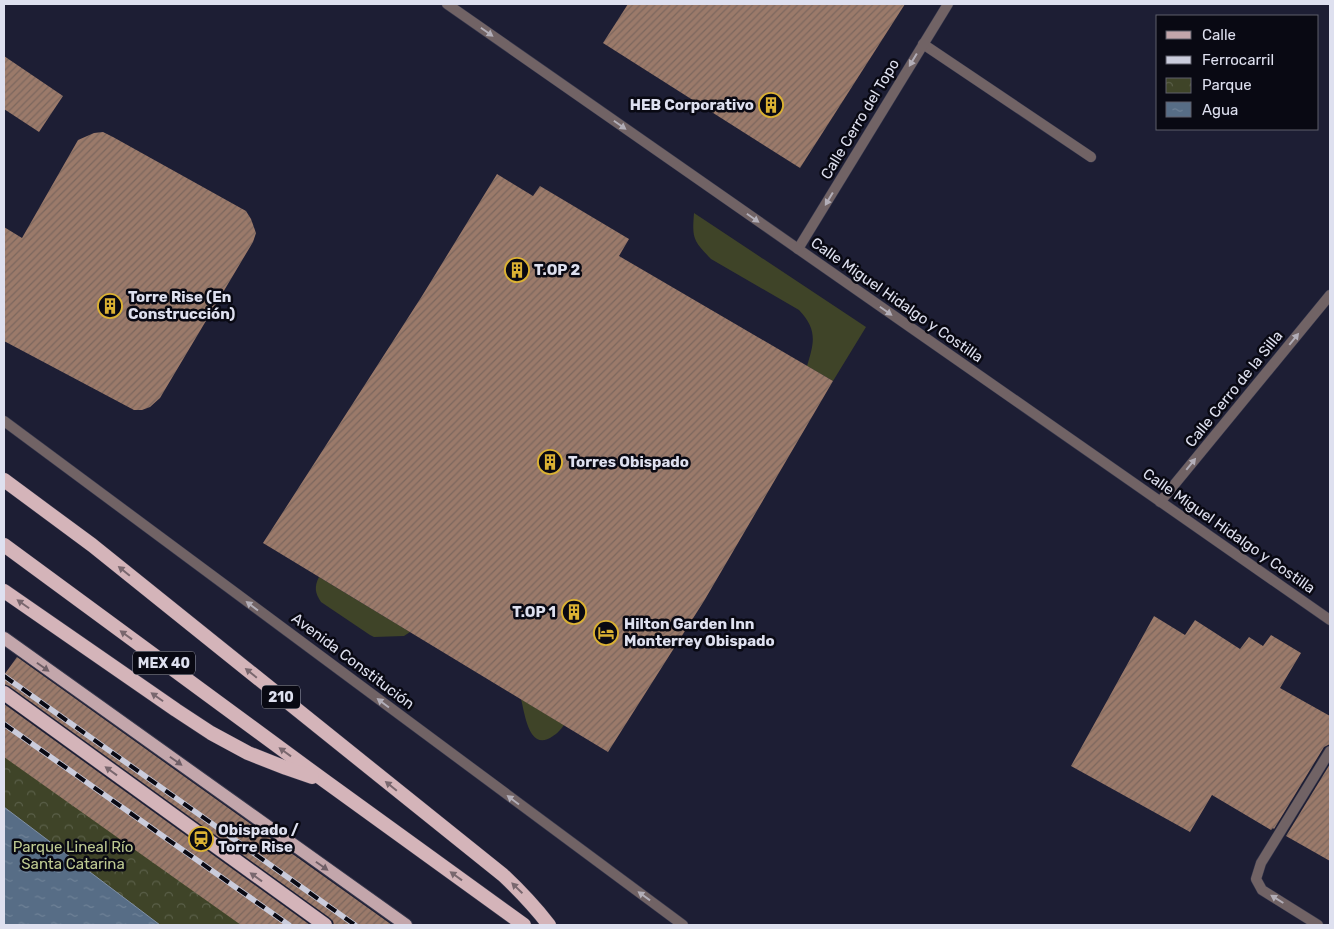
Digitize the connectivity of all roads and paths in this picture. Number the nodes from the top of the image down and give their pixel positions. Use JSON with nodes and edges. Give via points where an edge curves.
{"nodes":[{"id":1,"x":447,"y":4,"type":"edge"},
{"id":2,"x":948,"y":4,"type":"edge"},
{"id":3,"x":923,"y":44,"type":"junction"},
{"id":4,"x":1091,"y":158,"type":"dead end"},
{"id":5,"x":798,"y":249,"type":"junction"},
{"id":6,"x":1330,"y":294,"type":"edge"},
{"id":7,"x":4,"y":421,"type":"edge"},
{"id":8,"x":4,"y":480,"type":"edge"},
{"id":9,"x":1160,"y":502,"type":"junction"},
{"id":10,"x":4,"y":545,"type":"edge"},
{"id":11,"x":4,"y":590,"type":"edge"},
{"id":12,"x":1330,"y":620,"type":"edge"},
{"id":13,"x":4,"y":638,"type":"edge"},
{"id":14,"x":4,"y":693,"type":"edge"},
{"id":15,"x":1330,"y":751,"type":"edge"},
{"id":16,"x":325,"y":781,"type":"junction"},
{"id":17,"x":325,"y":925,"type":"edge"},
{"id":18,"x":406,"y":925,"type":"edge"},
{"id":19,"x":524,"y":925,"type":"edge"},
{"id":20,"x":549,"y":925,"type":"edge"},
{"id":21,"x":683,"y":925,"type":"edge"},
{"id":22,"x":1318,"y":925,"type":"edge"}],
"edges":[{"from":1,"to":5,"type":"street","name":"Calle Miguel Hidalgo y Costilla","one_way":true},
{"from":2,"to":3,"type":"street","name":"Calle Cerro del Topo"},
{"from":3,"to":4,"type":"street"},
{"from":3,"to":5,"type":"street","name":"Calle Cerro del Topo","one_way":true},
{"from":5,"to":9,"type":"street","name":"Calle Miguel Hidalgo y Costilla","one_way":true},
{"from":9,"to":6,"type":"street","name":"Calle Cerro de la Silla","one_way":true},
{"from":21,"to":7,"type":"street","name":"Avenida Constitución","one_way":true},
{"from":20,"to":8,"type":"highway","number":"210","one_way":true,"via":[[503,875],[92,545]]},
{"from":9,"to":12,"type":"street","name":"Calle Miguel Hidalgo y Costilla"},
{"from":16,"to":10,"type":"highway","number":"MEX 40","one_way":true},
{"from":16,"to":11,"type":"highway","one_way":true,"via":[[248,753],[212,733]]},
{"from":13,"to":18,"type":"main road","one_way":true},
{"from":17,"to":14,"type":"highway","one_way":true},
{"from":22,"to":15,"type":"street","one_way":true,"via":[[1262,890],[1256,879],[1261,863]]},
{"from":19,"to":16,"type":"highway","number":"MEX 40","one_way":true}]}
